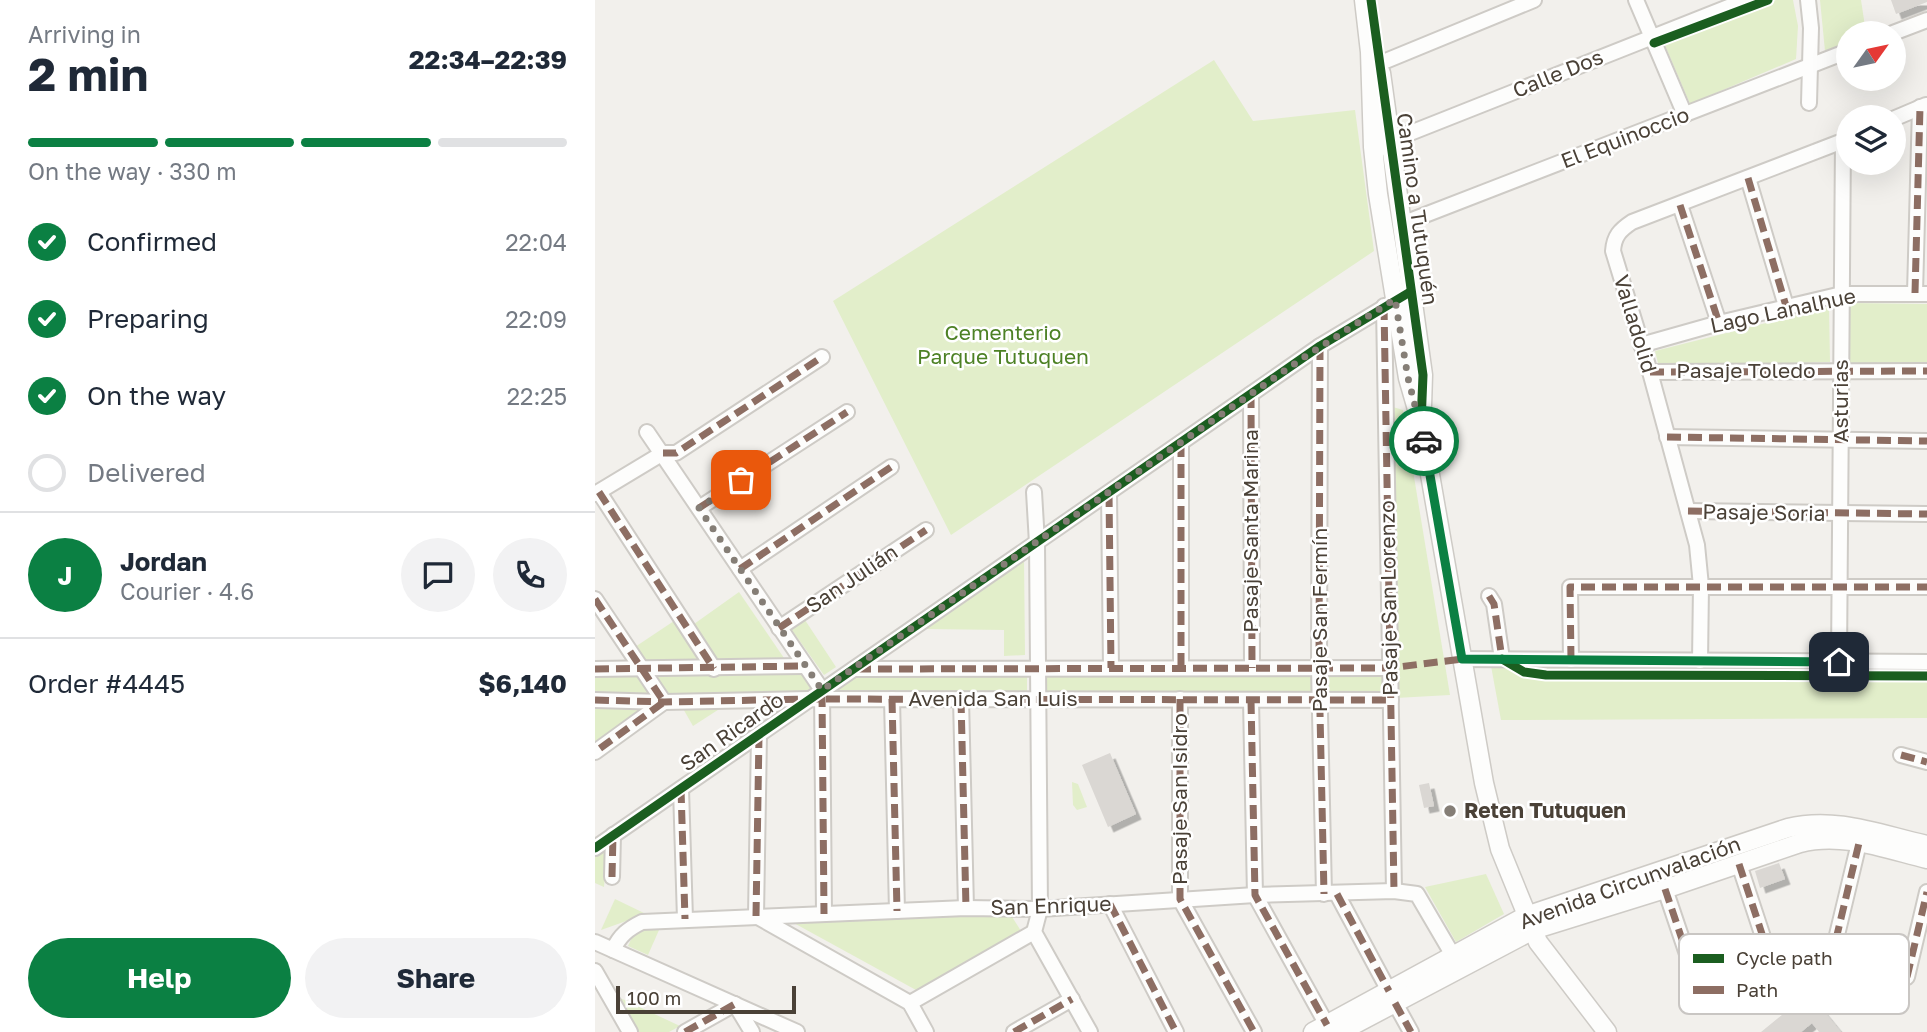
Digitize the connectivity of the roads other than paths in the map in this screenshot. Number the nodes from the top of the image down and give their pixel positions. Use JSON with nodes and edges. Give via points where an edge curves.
{"nodes":[{"id":1,"x":1364,"y":0,"type":"edge"},
{"id":2,"x":1371,"y":0,"type":"edge"},
{"id":3,"x":1534,"y":0,"type":"edge"},
{"id":4,"x":1636,"y":0,"type":"edge"},
{"id":5,"x":1746,"y":0,"type":"edge"},
{"id":6,"x":1808,"y":0,"type":"edge"},
{"id":7,"x":1927,"y":20,"type":"edge"},
{"id":8,"x":1906,"y":28,"type":"edge"},
{"id":9,"x":1651,"y":36,"type":"junction"},
{"id":10,"x":1836,"y":56,"type":"edge"},
{"id":11,"x":1375,"y":66,"type":"junction"},
{"id":12,"x":1810,"y":66,"type":"junction"},
{"id":13,"x":1809,"y":103,"type":"dead end"},
{"id":14,"x":1923,"y":106,"type":"edge"},
{"id":15,"x":1906,"y":113,"type":"edge"},
{"id":16,"x":1685,"y":115,"type":"junction"},
{"id":17,"x":1390,"y":141,"type":"junction"},
{"id":18,"x":1836,"y":144,"type":"edge"},
{"id":19,"x":1373,"y":156,"type":"junction"},
{"id":20,"x":1845,"y":175,"type":"edge"},
{"id":21,"x":1748,"y":178,"type":"junction"},
{"id":22,"x":1378,"y":194,"type":"junction"},
{"id":23,"x":1398,"y":198,"type":"junction"},
{"id":24,"x":1680,"y":205,"type":"junction"},
{"id":25,"x":1401,"y":221,"type":"junction"},
{"id":26,"x":1921,"y":293,"type":"edge"},
{"id":27,"x":1842,"y":294,"type":"junction"},
{"id":28,"x":1397,"y":299,"type":"junction"},
{"id":29,"x":1786,"y":306,"type":"junction"},
{"id":30,"x":1719,"y":323,"type":"junction"},
{"id":31,"x":1641,"y":345,"type":"junction"},
{"id":32,"x":1321,"y":346,"type":"junction"},
{"id":33,"x":822,"y":357,"type":"dead end"},
{"id":34,"x":1842,"y":370,"type":"junction"},
{"id":35,"x":1927,"y":371,"type":"edge"},
{"id":36,"x":1650,"y":372,"type":"junction"},
{"id":37,"x":1251,"y":394,"type":"junction"},
{"id":38,"x":847,"y":412,"type":"dead end"},
{"id":39,"x":647,"y":432,"type":"dead end"},
{"id":40,"x":1667,"y":437,"type":"junction"},
{"id":41,"x":1841,"y":440,"type":"junction"},
{"id":42,"x":1927,"y":441,"type":"edge"},
{"id":43,"x":1181,"y":443,"type":"junction"},
{"id":44,"x":663,"y":453,"type":"junction"},
{"id":45,"x":891,"y":467,"type":"dead end"},
{"id":46,"x":1034,"y":492,"type":"dead end"},
{"id":47,"x":597,"y":493,"type":"edge"},
{"id":48,"x":1108,"y":493,"type":"junction"},
{"id":49,"x":699,"y":508,"type":"junction"},
{"id":50,"x":1688,"y":511,"type":"junction"},
{"id":51,"x":1840,"y":514,"type":"junction"},
{"id":52,"x":1927,"y":514,"type":"edge"},
{"id":53,"x":926,"y":530,"type":"dead end"},
{"id":54,"x":1037,"y":542,"type":"junction"},
{"id":55,"x":740,"y":569,"type":"junction"},
{"id":56,"x":1701,"y":586,"type":"junction"},
{"id":57,"x":1840,"y":586,"type":"junction"},
{"id":58,"x":1927,"y":587,"type":"edge"},
{"id":59,"x":1489,"y":596,"type":"dead end"},
{"id":60,"x":595,"y":599,"type":"edge"},
{"id":61,"x":779,"y":628,"type":"junction"},
{"id":62,"x":1462,"y":659,"type":"junction"},
{"id":63,"x":1502,"y":659,"type":"junction"},
{"id":64,"x":1571,"y":660,"type":"junction"},
{"id":65,"x":1700,"y":660,"type":"junction"},
{"id":66,"x":1839,"y":662,"type":"junction"},
{"id":67,"x":1927,"y":662,"type":"edge"},
{"id":68,"x":805,"y":666,"type":"junction"},
{"id":69,"x":1038,"y":668,"type":"junction"},
{"id":70,"x":1111,"y":668,"type":"junction"},
{"id":71,"x":1181,"y":668,"type":"junction"},
{"id":72,"x":1252,"y":668,"type":"junction"},
{"id":73,"x":1319,"y":668,"type":"junction"},
{"id":74,"x":1390,"y":668,"type":"junction"},
{"id":75,"x":595,"y":669,"type":"edge"},
{"id":76,"x":714,"y":669,"type":"junction"},
{"id":77,"x":854,"y":669,"type":"junction"},
{"id":78,"x":643,"y":670,"type":"junction"},
{"id":79,"x":818,"y":696,"type":"junction"},
{"id":80,"x":892,"y":699,"type":"junction"},
{"id":81,"x":961,"y":699,"type":"junction"},
{"id":82,"x":1039,"y":699,"type":"junction"},
{"id":83,"x":1180,"y":699,"type":"junction"},
{"id":84,"x":595,"y":700,"type":"edge"},
{"id":85,"x":1251,"y":700,"type":"junction"},
{"id":86,"x":1320,"y":700,"type":"junction"},
{"id":87,"x":1391,"y":700,"type":"junction"},
{"id":88,"x":664,"y":702,"type":"junction"},
{"id":89,"x":758,"y":735,"type":"junction"},
{"id":90,"x":595,"y":751,"type":"edge"},
{"id":91,"x":1901,"y":755,"type":"dead end"},
{"id":92,"x":1927,"y":762,"type":"edge"},
{"id":93,"x":681,"y":789,"type":"junction"},
{"id":94,"x":613,"y":835,"type":"junction"},
{"id":95,"x":1859,"y":843,"type":"junction"},
{"id":96,"x":1734,"y":845,"type":"junction"},
{"id":97,"x":1927,"y":845,"type":"edge"},
{"id":98,"x":595,"y":848,"type":"edge"},
{"id":99,"x":1927,"y":859,"type":"edge"},
{"id":100,"x":1739,"y":864,"type":"junction"},
{"id":101,"x":612,"y":877,"type":"dead end"},
{"id":102,"x":1665,"y":889,"type":"junction"},
{"id":103,"x":1394,"y":891,"type":"junction"},
{"id":104,"x":1927,"y":892,"type":"edge"},
{"id":105,"x":1331,"y":894,"type":"junction"},
{"id":106,"x":1255,"y":895,"type":"junction"},
{"id":107,"x":1180,"y":899,"type":"junction"},
{"id":108,"x":1110,"y":904,"type":"junction"},
{"id":109,"x":966,"y":908,"type":"junction"},
{"id":110,"x":1040,"y":909,"type":"junction"},
{"id":111,"x":897,"y":911,"type":"junction"},
{"id":112,"x":824,"y":914,"type":"junction"},
{"id":113,"x":756,"y":916,"type":"junction"},
{"id":114,"x":685,"y":919,"type":"junction"},
{"id":115,"x":1529,"y":923,"type":"junction"},
{"id":116,"x":1034,"y":932,"type":"junction"},
{"id":117,"x":1680,"y":934,"type":"edge"},
{"id":118,"x":1762,"y":934,"type":"edge"},
{"id":119,"x":1837,"y":934,"type":"edge"},
{"id":120,"x":595,"y":942,"type":"edge"},
{"id":121,"x":613,"y":950,"type":"junction"},
{"id":122,"x":1457,"y":962,"type":"junction"},
{"id":123,"x":1909,"y":966,"type":"edge"},
{"id":124,"x":595,"y":971,"type":"edge"},
{"id":125,"x":1392,"y":997,"type":"junction"},
{"id":126,"x":1072,"y":999,"type":"junction"},
{"id":127,"x":910,"y":1003,"type":"junction"},
{"id":128,"x":735,"y":1004,"type":"junction"},
{"id":129,"x":1327,"y":1030,"type":"edge"},
{"id":130,"x":630,"y":1032,"type":"edge"},
{"id":131,"x":685,"y":1032,"type":"edge"},
{"id":132,"x":752,"y":1032,"type":"edge"},
{"id":133,"x":797,"y":1032,"type":"edge"},
{"id":134,"x":926,"y":1032,"type":"edge"},
{"id":135,"x":1014,"y":1032,"type":"edge"},
{"id":136,"x":1090,"y":1032,"type":"edge"},
{"id":137,"x":1177,"y":1032,"type":"edge"},
{"id":138,"x":1254,"y":1032,"type":"edge"},
{"id":139,"x":1411,"y":1032,"type":"edge"},
{"id":140,"x":1607,"y":1032,"type":"edge"}],
"edges":[{"from":1,"to":11,"type":"street","name":"Camino a Tutuquén"},
{"from":2,"to":11,"type":"street","name":"Camino a Tutuquén"},
{"from":3,"to":11,"type":"street"},
{"from":4,"to":9,"type":"street"},
{"from":5,"to":9,"type":"street","name":"Calle Dos"},
{"from":6,"to":12,"type":"street"},
{"from":7,"to":8,"type":"street"},
{"from":9,"to":16,"type":"street"},
{"from":9,"to":17,"type":"street","name":"Calle Dos"},
{"from":10,"to":12,"type":"street","name":"El Equinoccio"},
{"from":11,"to":17,"type":"street","name":"Camino a Tutuquén"},
{"from":11,"to":19,"type":"street","name":"Camino a Tutuquén"},
{"from":12,"to":13,"type":"street"},
{"from":12,"to":16,"type":"street","name":"El Equinoccio"},
{"from":14,"to":15,"type":"street"},
{"from":14,"to":26,"type":"street"},
{"from":16,"to":25,"type":"street","name":"El Equinoccio"},
{"from":17,"to":19,"type":"street","name":"Calle Dos"},
{"from":17,"to":23,"type":"street","name":"Camino a Tutuquén"},
{"from":18,"to":21,"type":"street","name":"Valladolid"},
{"from":19,"to":22,"type":"street","name":"Camino a Tutuquén"},
{"from":20,"to":27,"type":"street","name":"Asturias"},
{"from":21,"to":24,"type":"street","name":"Valladolid"},
{"from":21,"to":29,"type":"street"},
{"from":22,"to":23,"type":"street"},
{"from":22,"to":28,"type":"street","name":"Camino a Tutuquén"},
{"from":23,"to":25,"type":"street","name":"Camino a Tutuquén"},
{"from":24,"to":30,"type":"street"},
{"from":24,"to":31,"type":"street","name":"Valladolid","via":[[1633,222],[1614,242]]},
{"from":25,"to":28,"type":"street","name":"Camino a Tutuquén"},
{"from":26,"to":27,"type":"street","name":"Lago Lanalhue"},
{"from":27,"to":29,"type":"street","name":"Lago Lanalhue"},
{"from":27,"to":34,"type":"street","name":"Asturias"},
{"from":28,"to":32,"type":"street","name":"San Ricardo"},
{"from":28,"to":62,"type":"street","name":"Camino a Tutuquén"},
{"from":28,"to":74,"type":"street","name":"Pasaje San Lorenzo"},
{"from":29,"to":30,"type":"street","name":"Lago Lanalhue"},
{"from":30,"to":31,"type":"street","name":"Lago Lanalhue"},
{"from":31,"to":36,"type":"street","name":"Valladolid"},
{"from":32,"to":37,"type":"street","name":"San Ricardo"},
{"from":32,"to":73,"type":"street","name":"Pasaje San Fermín"},
{"from":33,"to":44,"type":"street","via":[[676,453]]},
{"from":34,"to":35,"type":"street","name":"Pasaje Toledo"},
{"from":34,"to":36,"type":"street","name":"Pasaje Toledo"},
{"from":34,"to":41,"type":"street","name":"Asturias"},
{"from":36,"to":40,"type":"street","name":"Valladolid"},
{"from":37,"to":43,"type":"street","name":"San Ricardo"},
{"from":37,"to":72,"type":"street","name":"Pasaje Santa Marina"},
{"from":38,"to":49,"type":"street"},
{"from":39,"to":44,"type":"street"},
{"from":40,"to":41,"type":"street"},
{"from":40,"to":50,"type":"street","name":"Valladolid"},
{"from":41,"to":42,"type":"street"},
{"from":41,"to":51,"type":"street","name":"Asturias"},
{"from":43,"to":48,"type":"street","name":"San Ricardo"},
{"from":43,"to":71,"type":"street"},
{"from":44,"to":47,"type":"street"},
{"from":44,"to":49,"type":"street"},
{"from":45,"to":55,"type":"street"},
{"from":46,"to":54,"type":"street"},
{"from":47,"to":76,"type":"street"},
{"from":48,"to":54,"type":"street","name":"San Ricardo"},
{"from":48,"to":70,"type":"street"},
{"from":49,"to":55,"type":"street"},
{"from":50,"to":51,"type":"street","name":"Pasaje Soria"},
{"from":50,"to":56,"type":"street","name":"Valladolid"},
{"from":51,"to":52,"type":"street","name":"Pasaje Soria"},
{"from":51,"to":57,"type":"street","name":"Asturias"},
{"from":53,"to":61,"type":"street","name":"San Julián"},
{"from":54,"to":69,"type":"street"},
{"from":54,"to":77,"type":"street","name":"San Ricardo"},
{"from":55,"to":61,"type":"street"},
{"from":56,"to":57,"type":"street"},
{"from":56,"to":64,"type":"street","via":[[1570,587]]},
{"from":56,"to":65,"type":"street","name":"Valladolid"},
{"from":57,"to":58,"type":"street"},
{"from":57,"to":66,"type":"street","name":"Asturias"},
{"from":59,"to":63,"type":"street"},
{"from":60,"to":78,"type":"street"},
{"from":61,"to":68,"type":"street"},
{"from":62,"to":63,"type":"street"},
{"from":62,"to":115,"type":"street","name":"Camino a Tutuquén","via":[[1500,849]]},
{"from":63,"to":64,"type":"street"},
{"from":64,"to":65,"type":"street"},
{"from":65,"to":66,"type":"street"},
{"from":66,"to":67,"type":"street"},
{"from":68,"to":76,"type":"street"},
{"from":68,"to":79,"type":"street"},
{"from":69,"to":70,"type":"street","name":"Avenida San Luis"},
{"from":69,"to":77,"type":"street","name":"Avenida San Luis"},
{"from":69,"to":82,"type":"street"},
{"from":70,"to":71,"type":"street","name":"Avenida San Luis"},
{"from":71,"to":72,"type":"street","name":"Avenida San Luis"},
{"from":72,"to":73,"type":"street","name":"Avenida San Luis"},
{"from":73,"to":74,"type":"street","name":"Avenida San Luis"},
{"from":73,"to":86,"type":"street","name":"Pasaje San Fermín"},
{"from":74,"to":87,"type":"street","name":"Pasaje San Lorenzo"},
{"from":75,"to":78,"type":"street"},
{"from":76,"to":78,"type":"street"},
{"from":77,"to":79,"type":"street","name":"San Ricardo"},
{"from":78,"to":88,"type":"street"},
{"from":79,"to":80,"type":"street","name":"Avenida San Luis"},
{"from":79,"to":88,"type":"street","name":"Avenida San Luis"},
{"from":79,"to":89,"type":"street","name":"San Ricardo"},
{"from":79,"to":112,"type":"street"},
{"from":80,"to":81,"type":"street","name":"Avenida San Luis"},
{"from":80,"to":111,"type":"street"},
{"from":81,"to":82,"type":"street","name":"Avenida San Luis"},
{"from":81,"to":109,"type":"street"},
{"from":82,"to":83,"type":"street","name":"Avenida San Luis"},
{"from":82,"to":110,"type":"street"},
{"from":83,"to":85,"type":"street","name":"Avenida San Luis"},
{"from":83,"to":107,"type":"street","name":"Pasaje San Isidro"},
{"from":84,"to":88,"type":"street","name":"Avenida San Luis"},
{"from":85,"to":86,"type":"street","name":"Avenida San Luis"},
{"from":85,"to":106,"type":"street"},
{"from":86,"to":87,"type":"street","name":"Avenida San Luis"},
{"from":86,"to":105,"type":"street","name":"Pasaje San Fermín"},
{"from":87,"to":103,"type":"street","name":"Pasaje San Lorenzo"},
{"from":88,"to":90,"type":"street"},
{"from":89,"to":93,"type":"street","name":"San Ricardo"},
{"from":89,"to":113,"type":"street"},
{"from":91,"to":92,"type":"street"},
{"from":93,"to":94,"type":"street","name":"San Ricardo"},
{"from":93,"to":114,"type":"street"},
{"from":94,"to":98,"type":"street","name":"San Ricardo"},
{"from":94,"to":101,"type":"street"},
{"from":95,"to":99,"type":"street","name":"Avenida Circunvalación"},
{"from":95,"to":100,"type":"street","name":"Avenida Circunvalación","via":[[1821,839]]},
{"from":95,"to":119,"type":"street"},
{"from":96,"to":97,"type":"street","name":"Avenida Circunvalación","via":[[1788,828],[1827,823]]},
{"from":96,"to":100,"type":"street"},
{"from":96,"to":115,"type":"street","name":"Avenida Circunvalación"},
{"from":100,"to":102,"type":"street","name":"Avenida Circunvalación"},
{"from":100,"to":118,"type":"street"},
{"from":102,"to":115,"type":"street","name":"Avenida Circunvalación"},
{"from":102,"to":117,"type":"street"},
{"from":103,"to":105,"type":"street","name":"San Enrique"},
{"from":103,"to":122,"type":"street","name":"San Enrique","via":[[1417,894]]},
{"from":104,"to":123,"type":"street"},
{"from":105,"to":106,"type":"street","name":"San Enrique"},
{"from":105,"to":125,"type":"street"},
{"from":106,"to":107,"type":"street","name":"San Enrique"},
{"from":106,"to":129,"type":"street"},
{"from":107,"to":108,"type":"street","name":"San Enrique"},
{"from":107,"to":138,"type":"street"},
{"from":108,"to":110,"type":"street","name":"San Enrique"},
{"from":108,"to":137,"type":"street"},
{"from":109,"to":110,"type":"street","name":"San Enrique"},
{"from":109,"to":111,"type":"street","name":"San Enrique"},
{"from":110,"to":116,"type":"street"},
{"from":111,"to":112,"type":"street","name":"San Enrique"},
{"from":112,"to":113,"type":"street","name":"San Enrique"},
{"from":113,"to":114,"type":"street","name":"San Enrique"},
{"from":113,"to":127,"type":"street"},
{"from":114,"to":121,"type":"street","name":"San Enrique","via":[[642,922],[627,930]]},
{"from":115,"to":122,"type":"street","name":"Avenida Circunvalación"},
{"from":115,"to":140,"type":"street","name":"Camino a Tutuquén"},
{"from":116,"to":126,"type":"street"},
{"from":116,"to":127,"type":"street"},
{"from":120,"to":121,"type":"street"},
{"from":121,"to":128,"type":"street"},
{"from":122,"to":125,"type":"street","name":"Avenida Circunvalación"},
{"from":124,"to":130,"type":"street"},
{"from":125,"to":129,"type":"street","name":"Avenida Circunvalación"},
{"from":125,"to":139,"type":"street"},
{"from":126,"to":135,"type":"street"},
{"from":126,"to":136,"type":"street"},
{"from":127,"to":134,"type":"street"},
{"from":128,"to":131,"type":"street"},
{"from":128,"to":132,"type":"street"},
{"from":128,"to":133,"type":"street"}]}
